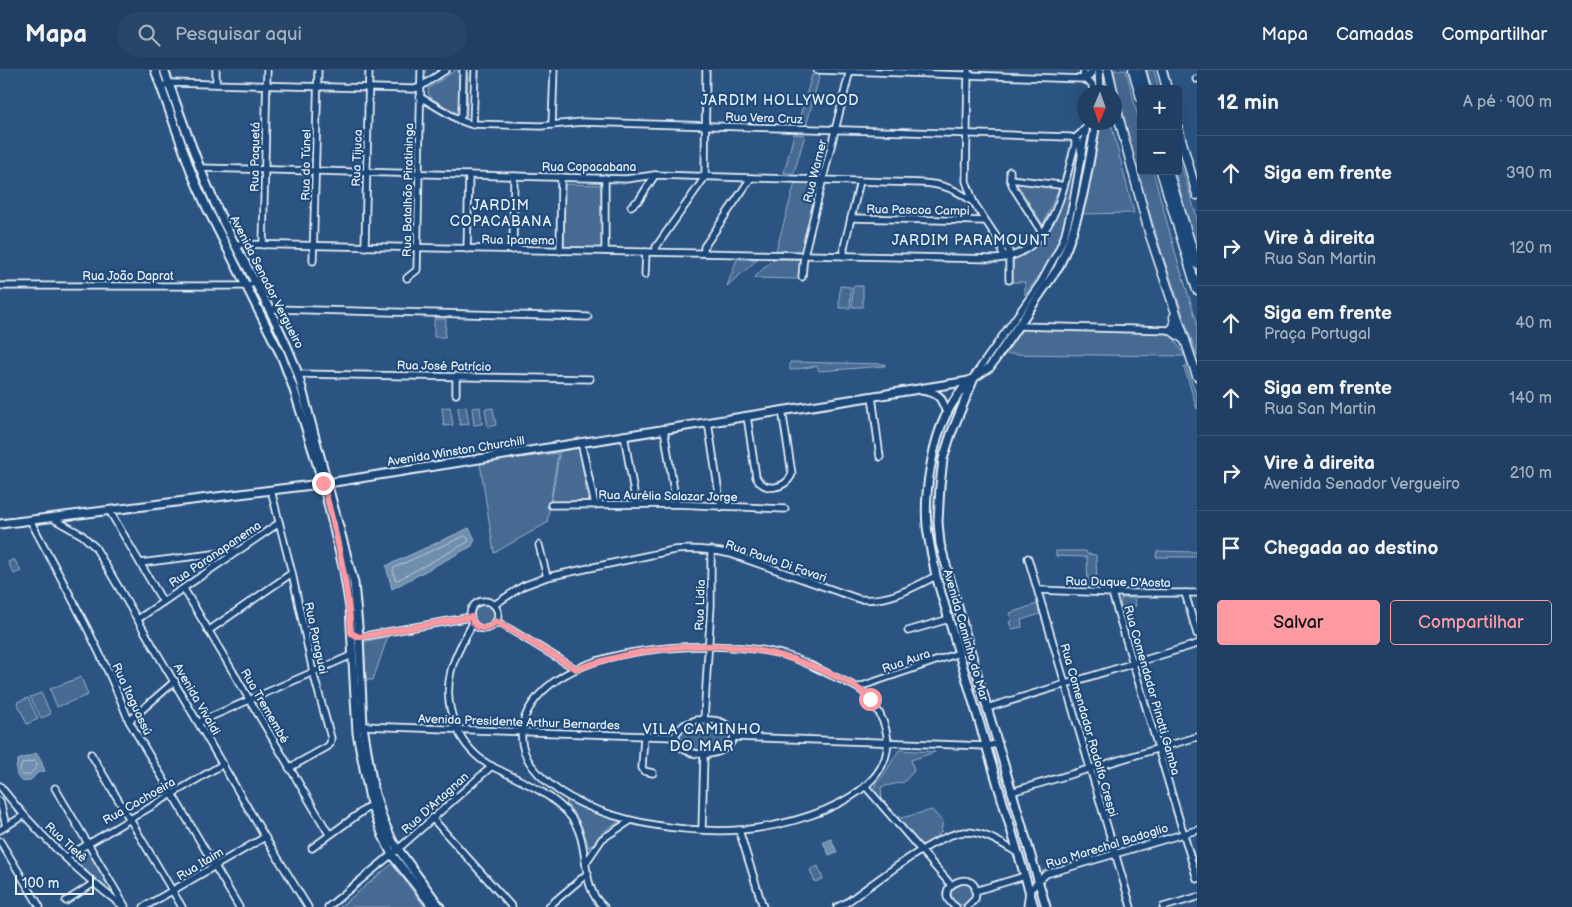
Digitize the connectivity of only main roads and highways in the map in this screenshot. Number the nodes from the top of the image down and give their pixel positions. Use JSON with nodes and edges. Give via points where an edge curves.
{"nodes":[{"id":1,"x":155,"y":70,"type":"edge"},
{"id":2,"x":164,"y":70,"type":"edge"},
{"id":3,"x":1092,"y":70,"type":"edge"},
{"id":4,"x":1099,"y":70,"type":"edge"},
{"id":5,"x":1108,"y":70,"type":"edge"},
{"id":6,"x":1133,"y":70,"type":"edge"},
{"id":7,"x":1141,"y":70,"type":"edge"},
{"id":8,"x":1162,"y":70,"type":"edge"},
{"id":9,"x":1084,"y":79,"type":"road end"},
{"id":10,"x":1100,"y":85,"type":"edge"},
{"id":11,"x":1111,"y":85,"type":"edge"},
{"id":12,"x":1137,"y":85,"type":"edge"},
{"id":13,"x":1145,"y":85,"type":"edge"},
{"id":14,"x":1166,"y":85,"type":"edge"},
{"id":15,"x":1094,"y":130,"type":"edge"},
{"id":16,"x":1122,"y":130,"type":"edge"},
{"id":17,"x":1179,"y":130,"type":"edge"},
{"id":18,"x":1162,"y":175,"type":"edge"},
{"id":19,"x":1169,"y":175,"type":"edge"},
{"id":20,"x":1197,"y":195,"type":"edge"},
{"id":21,"x":1197,"y":264,"type":"edge"},
{"id":22,"x":1197,"y":290,"type":"edge"},
{"id":23,"x":1174,"y":307,"type":"junction"},
{"id":24,"x":1185,"y":340,"type":"junction"},
{"id":25,"x":1197,"y":376,"type":"edge"},
{"id":26,"x":973,"y":377,"type":"junction"},
{"id":27,"x":948,"y":384,"type":"junction"},
{"id":28,"x":914,"y":389,"type":"junction"},
{"id":29,"x":941,"y":398,"type":"junction"},
{"id":30,"x":947,"y":413,"type":"junction"},
{"id":31,"x":325,"y":483,"type":"junction"},
{"id":32,"x":0,"y":524,"type":"edge"},
{"id":33,"x":936,"y":576,"type":"junction"},
{"id":34,"x":951,"y":583,"type":"junction"},
{"id":35,"x":351,"y":633,"type":"junction"},
{"id":36,"x":359,"y":637,"type":"junction"},
{"id":37,"x":352,"y":655,"type":"junction"},
{"id":38,"x":360,"y":668,"type":"junction"},
{"id":39,"x":359,"y":724,"type":"junction"},
{"id":40,"x":394,"y":852,"type":"junction"},
{"id":41,"x":433,"y":907,"type":"edge"},
{"id":42,"x":440,"y":907,"type":"edge"},
{"id":43,"x":1034,"y":907,"type":"edge"},
{"id":44,"x":1046,"y":907,"type":"edge"}],
"edges":[{"from":1,"to":31,"type":"main road","name":"Avenida Senador Vergueiro","via":[[200,193],[281,355]]},
{"from":2,"to":31,"type":"main road","name":"Avenida Senador Vergueiro","via":[[199,168],[287,343]]},
{"from":3,"to":9,"type":"main road"},
{"from":4,"to":10,"type":"main road"},
{"from":5,"to":11,"type":"highway"},
{"from":6,"to":12,"type":"highway"},
{"from":7,"to":13,"type":"highway"},
{"from":8,"to":14,"type":"highway"},
{"from":15,"to":26,"type":"main road","name":"Avenida Caminho do Mar","via":[[1077,220],[1058,268],[990,367]]},
{"from":16,"to":23,"type":"highway","via":[[1148,232]]},
{"from":17,"to":20,"type":"highway"},
{"from":18,"to":22,"type":"highway"},
{"from":19,"to":21,"type":"highway"},
{"from":23,"to":24,"type":"highway"},
{"from":23,"to":24,"type":"highway","via":[[1175,322],[1171,330]]},
{"from":24,"to":25,"type":"highway"},
{"from":26,"to":27,"type":"main road","name":"Avenida Winston Churchill"},
{"from":26,"to":30,"type":"main road","name":"Avenida Caminho do Mar"},
{"from":26,"to":34,"type":"main road","name":"Avenida Caminho do Mar","via":[[943,459],[940,486],[940,544]]},
{"from":27,"to":28,"type":"main road","name":"Avenida Winston Churchill"},
{"from":27,"to":29,"type":"main road","via":[[942,390]]},
{"from":28,"to":29,"type":"main road","name":"Avenida Winston Churchill","via":[[932,392]]},
{"from":28,"to":31,"type":"main road","name":"Avenida Winston Churchill"},
{"from":29,"to":30,"type":"main road"},
{"from":30,"to":33,"type":"main road","name":"Avenida Caminho do Mar","via":[[936,444],[928,485],[927,524]]},
{"from":31,"to":32,"type":"main road","name":"Avenida Winston Churchill"},
{"from":31,"to":35,"type":"main road","name":"Avenida Senador Vergueiro","via":[[344,572]]},
{"from":31,"to":36,"type":"main road","name":"Avenida Senador Vergueiro","via":[[354,583]]},
{"from":33,"to":34,"type":"main road","via":[[947,576]]},
{"from":33,"to":43,"type":"main road","name":"Avenida Caminho do Mar"},
{"from":34,"to":44,"type":"main road","name":"Avenida Caminho do Mar"},
{"from":35,"to":36,"type":"main road"},
{"from":35,"to":37,"type":"main road","name":"Avenida Senador Vergueiro"},
{"from":36,"to":38,"type":"main road","name":"Avenida Senador Vergueiro"},
{"from":37,"to":38,"type":"main road"},
{"from":37,"to":39,"type":"main road","name":"Avenida Senador Vergueiro"},
{"from":38,"to":39,"type":"main road","name":"Avenida Senador Vergueiro"},
{"from":39,"to":40,"type":"main road","name":"Avenida Senador Vergueiro","via":[[374,803]]},
{"from":40,"to":41,"type":"main road","name":"Avenida Senador Vergueiro"},
{"from":40,"to":42,"type":"main road","name":"Avenida Senador Vergueiro"}]}
